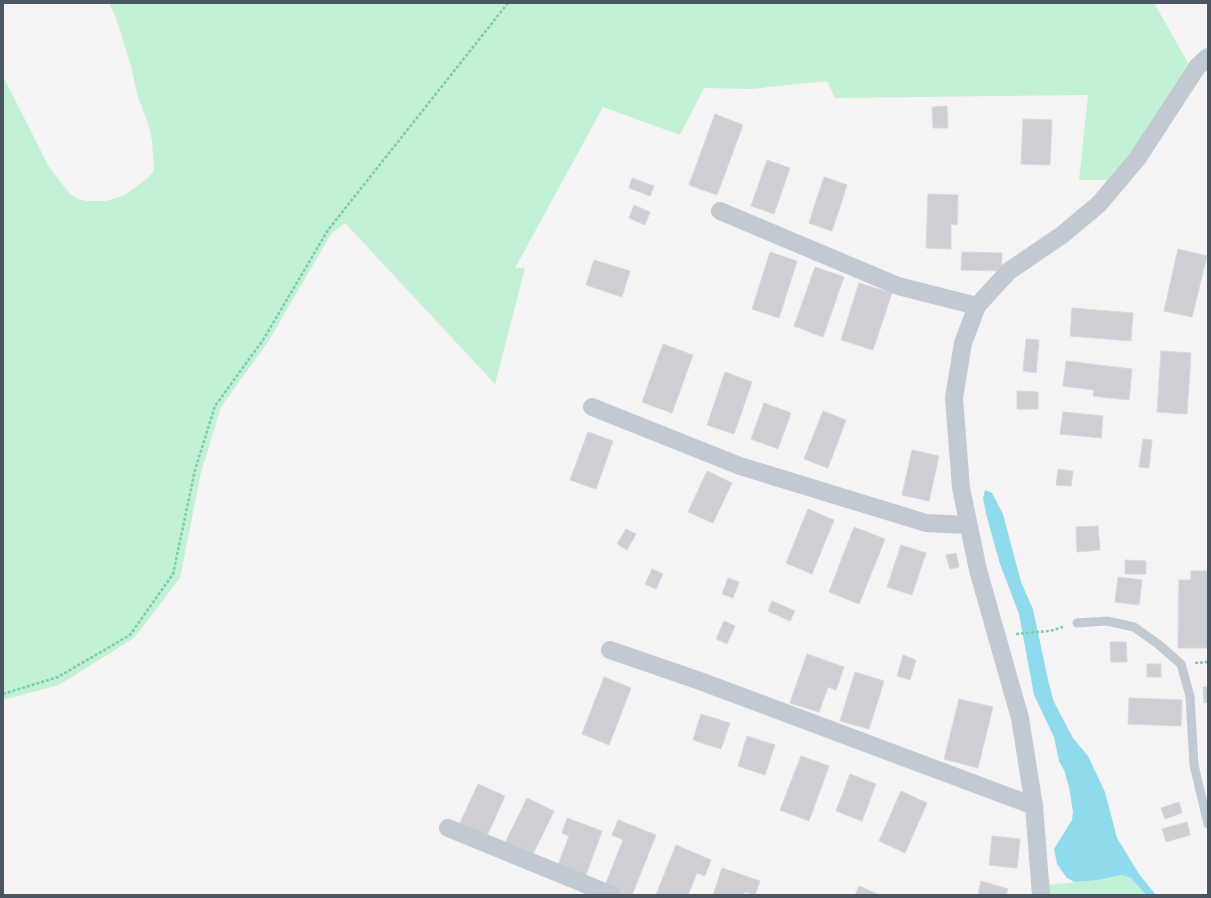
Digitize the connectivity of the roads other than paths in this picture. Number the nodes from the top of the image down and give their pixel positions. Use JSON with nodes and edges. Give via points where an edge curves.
{"nodes":[{"id":1,"x":1208,"y":57,"type":"edge"},
{"id":2,"x":720,"y":211,"type":"dead end"},
{"id":3,"x":977,"y":306,"type":"junction"},
{"id":4,"x":592,"y":407,"type":"dead end"},
{"id":5,"x":968,"y":525,"type":"junction"},
{"id":6,"x":1077,"y":623,"type":"dead end"},
{"id":7,"x":610,"y":650,"type":"dead end"},
{"id":8,"x":1034,"y":806,"type":"junction"},
{"id":9,"x":1208,"y":824,"type":"edge"},
{"id":10,"x":448,"y":828,"type":"dead end"},
{"id":11,"x":612,"y":895,"type":"edge"},
{"id":12,"x":1040,"y":895,"type":"edge"}],
"edges":[{"from":1,"to":3,"type":"street","via":[[1197,67],[1137,159],[1099,204],[1062,235],[1009,272]]},
{"from":2,"to":3,"type":"street","via":[[898,286]]},
{"from":3,"to":5,"type":"street","via":[[963,343],[954,398],[961,488]]},
{"from":4,"to":5,"type":"street","via":[[740,466],[926,523]]},
{"from":5,"to":8,"type":"street","via":[[978,570],[1020,718]]},
{"from":6,"to":9,"type":"lane","via":[[1106,621],[1134,627],[1181,664],[1190,696],[1194,765]]},
{"from":7,"to":8,"type":"street"},
{"from":8,"to":12,"type":"street"},
{"from":10,"to":11,"type":"street"}]}
